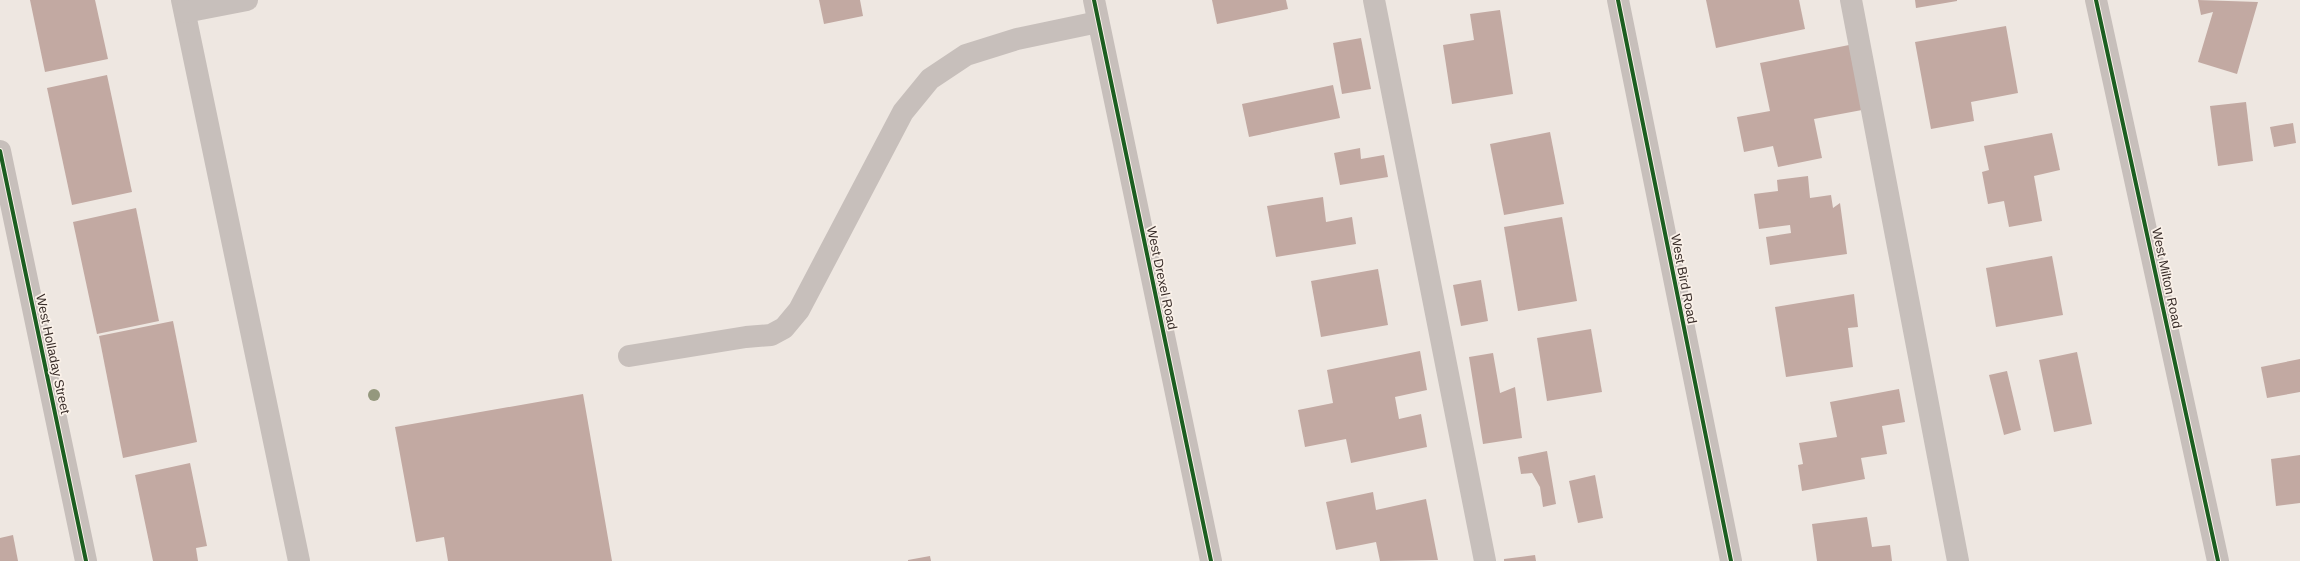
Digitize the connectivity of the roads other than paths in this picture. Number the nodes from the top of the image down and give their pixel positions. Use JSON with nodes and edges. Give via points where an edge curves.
{"nodes":[{"id":1,"x":247,"y":0,"type":"edge"},
{"id":2,"x":1094,"y":0,"type":"edge"},
{"id":3,"x":1374,"y":0,"type":"edge"},
{"id":4,"x":1618,"y":0,"type":"edge"},
{"id":5,"x":1851,"y":0,"type":"edge"},
{"id":6,"x":2096,"y":0,"type":"edge"},
{"id":7,"x":184,"y":6,"type":"edge"},
{"id":8,"x":1098,"y":22,"type":"junction"},
{"id":9,"x":0,"y":151,"type":"edge"},
{"id":10,"x":629,"y":356,"type":"dead end"},
{"id":11,"x":86,"y":561,"type":"edge"},
{"id":12,"x":299,"y":561,"type":"edge"},
{"id":13,"x":1211,"y":561,"type":"edge"},
{"id":14,"x":1485,"y":561,"type":"edge"},
{"id":15,"x":1731,"y":561,"type":"edge"},
{"id":16,"x":1958,"y":561,"type":"edge"},
{"id":17,"x":2218,"y":561,"type":"edge"}],
"edges":[{"from":1,"to":7,"type":"street"},
{"from":2,"to":8,"type":"street","name":"West Drexel Road"},
{"from":3,"to":14,"type":"street"},
{"from":4,"to":15,"type":"street","name":"West Bird Road"},
{"from":5,"to":16,"type":"street"},
{"from":6,"to":17,"type":"street","name":"West Milton Road"},
{"from":7,"to":12,"type":"street"},
{"from":8,"to":10,"type":"street","via":[[1017,39],[966,55],[930,79],[903,112],[799,310],[784,328],[771,335]]},
{"from":8,"to":13,"type":"street","name":"West Drexel Road"},
{"from":9,"to":11,"type":"street","name":"West Holladay Street"}]}
